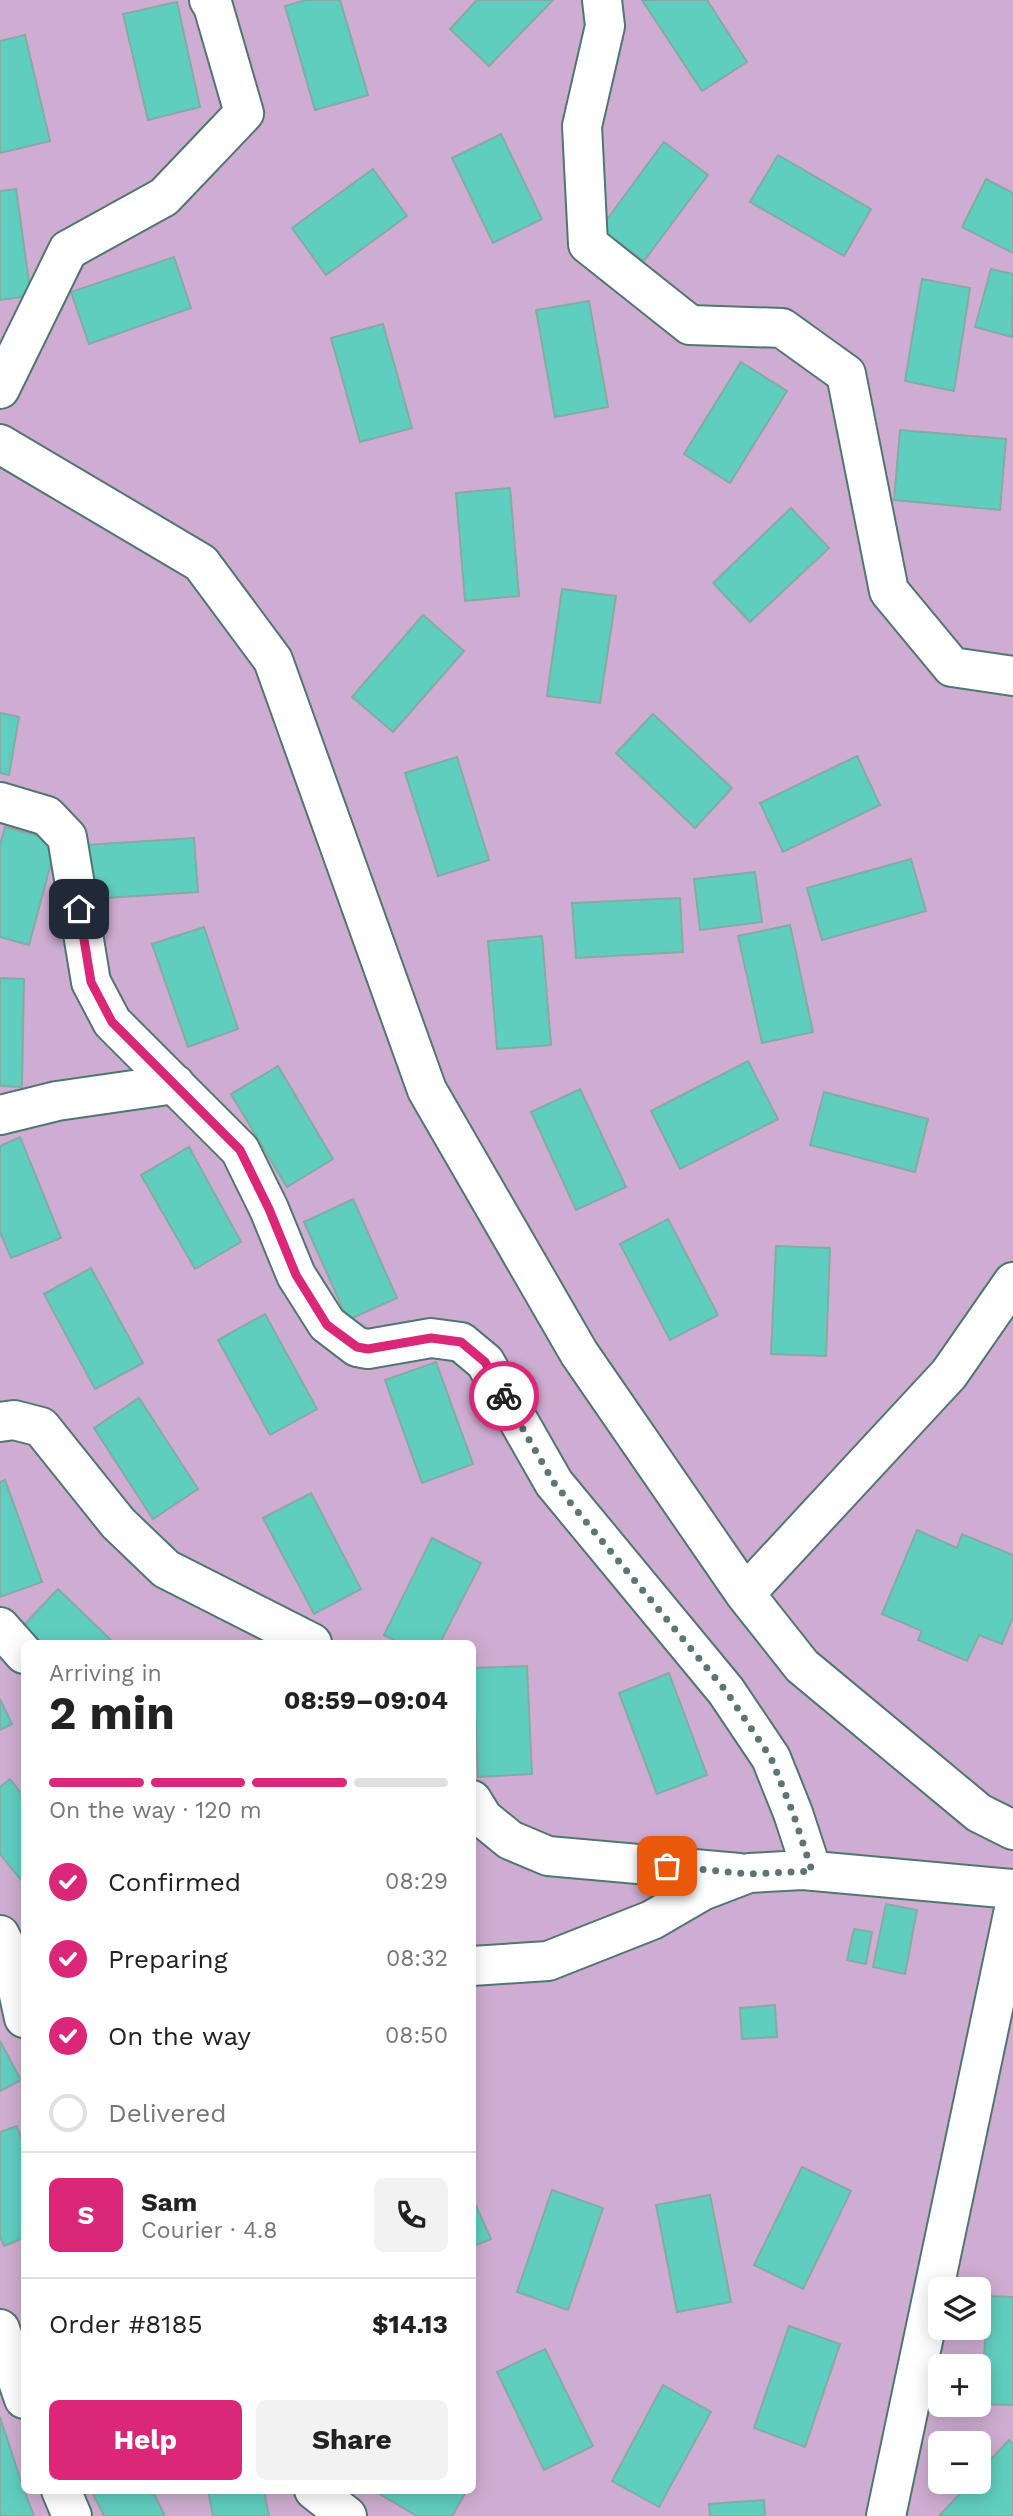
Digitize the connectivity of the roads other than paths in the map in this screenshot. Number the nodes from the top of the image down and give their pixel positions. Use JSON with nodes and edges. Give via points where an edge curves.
{"nodes":[{"id":1,"x":209,"y":0,"type":"edge"},
{"id":2,"x":602,"y":0,"type":"edge"},
{"id":3,"x":0,"y":389,"type":"edge"},
{"id":4,"x":0,"y":443,"type":"edge"},
{"id":5,"x":1013,"y":676,"type":"edge"},
{"id":6,"x":0,"y":802,"type":"edge"},
{"id":7,"x":174,"y":1084,"type":"junction"},
{"id":8,"x":0,"y":1115,"type":"edge"},
{"id":9,"x":1013,"y":1282,"type":"edge"},
{"id":10,"x":0,"y":1422,"type":"edge"},
{"id":11,"x":745,"y":1594,"type":"junction"},
{"id":12,"x":0,"y":1627,"type":"edge"},
{"id":13,"x":306,"y":1640,"type":"edge"},
{"id":14,"x":21,"y":1651,"type":"edge"},
{"id":15,"x":476,"y":1806,"type":"edge"},
{"id":16,"x":1013,"y":1830,"type":"edge"},
{"id":17,"x":812,"y":1871,"type":"junction"},
{"id":18,"x":748,"y":1874,"type":"junction"},
{"id":19,"x":1013,"y":1889,"type":"edge"},
{"id":20,"x":1013,"y":1914,"type":"edge"},
{"id":21,"x":0,"y":1936,"type":"edge"},
{"id":22,"x":476,"y":1966,"type":"edge"},
{"id":23,"x":21,"y":2004,"type":"edge"},
{"id":24,"x":0,"y":2329,"type":"edge"},
{"id":25,"x":21,"y":2390,"type":"edge"},
{"id":26,"x":63,"y":2494,"type":"edge"},
{"id":27,"x":319,"y":2494,"type":"edge"},
{"id":28,"x":72,"y":2516,"type":"edge"},
{"id":29,"x":347,"y":2516,"type":"edge"},
{"id":30,"x":886,"y":2516,"type":"edge"}],
"edges":[{"from":1,"to":3,"type":"street","via":[[244,113],[164,197],[68,250]]},
{"from":2,"to":5,"type":"street","via":[[605,26],[582,126],[588,244],[690,325],[782,328],[845,374],[888,591],[952,667]]},
{"from":4,"to":11,"type":"street","via":[[201,563],[273,660],[427,1090],[579,1353]]},
{"from":6,"to":7,"type":"street","via":[[47,816],[60,827],[66,837],[91,982],[112,1022]]},
{"from":7,"to":8,"type":"street","via":[[57,1101]]},
{"from":7,"to":17,"type":"street","via":[[240,1150],[296,1275],[327,1325],[357,1347],[431,1338],[461,1342],[485,1362],[554,1483],[726,1691],[771,1758]]},
{"from":9,"to":11,"type":"street","via":[[949,1374]]},
{"from":10,"to":13,"type":"street","via":[[14,1420],[41,1427],[118,1522],[166,1569]]},
{"from":11,"to":16,"type":"street","via":[[802,1666],[979,1813]]},
{"from":12,"to":14,"type":"street"},
{"from":15,"to":18,"type":"street","via":[[510,1840],[548,1856]]},
{"from":17,"to":18,"type":"street"},
{"from":17,"to":19,"type":"street"},
{"from":18,"to":22,"type":"street","via":[[702,1891],[652,1920],[548,1961]]},
{"from":20,"to":30,"type":"street"},
{"from":21,"to":23,"type":"street","via":[[11,1958]]},
{"from":24,"to":25,"type":"street"},
{"from":26,"to":28,"type":"street"},
{"from":27,"to":29,"type":"street"}]}
